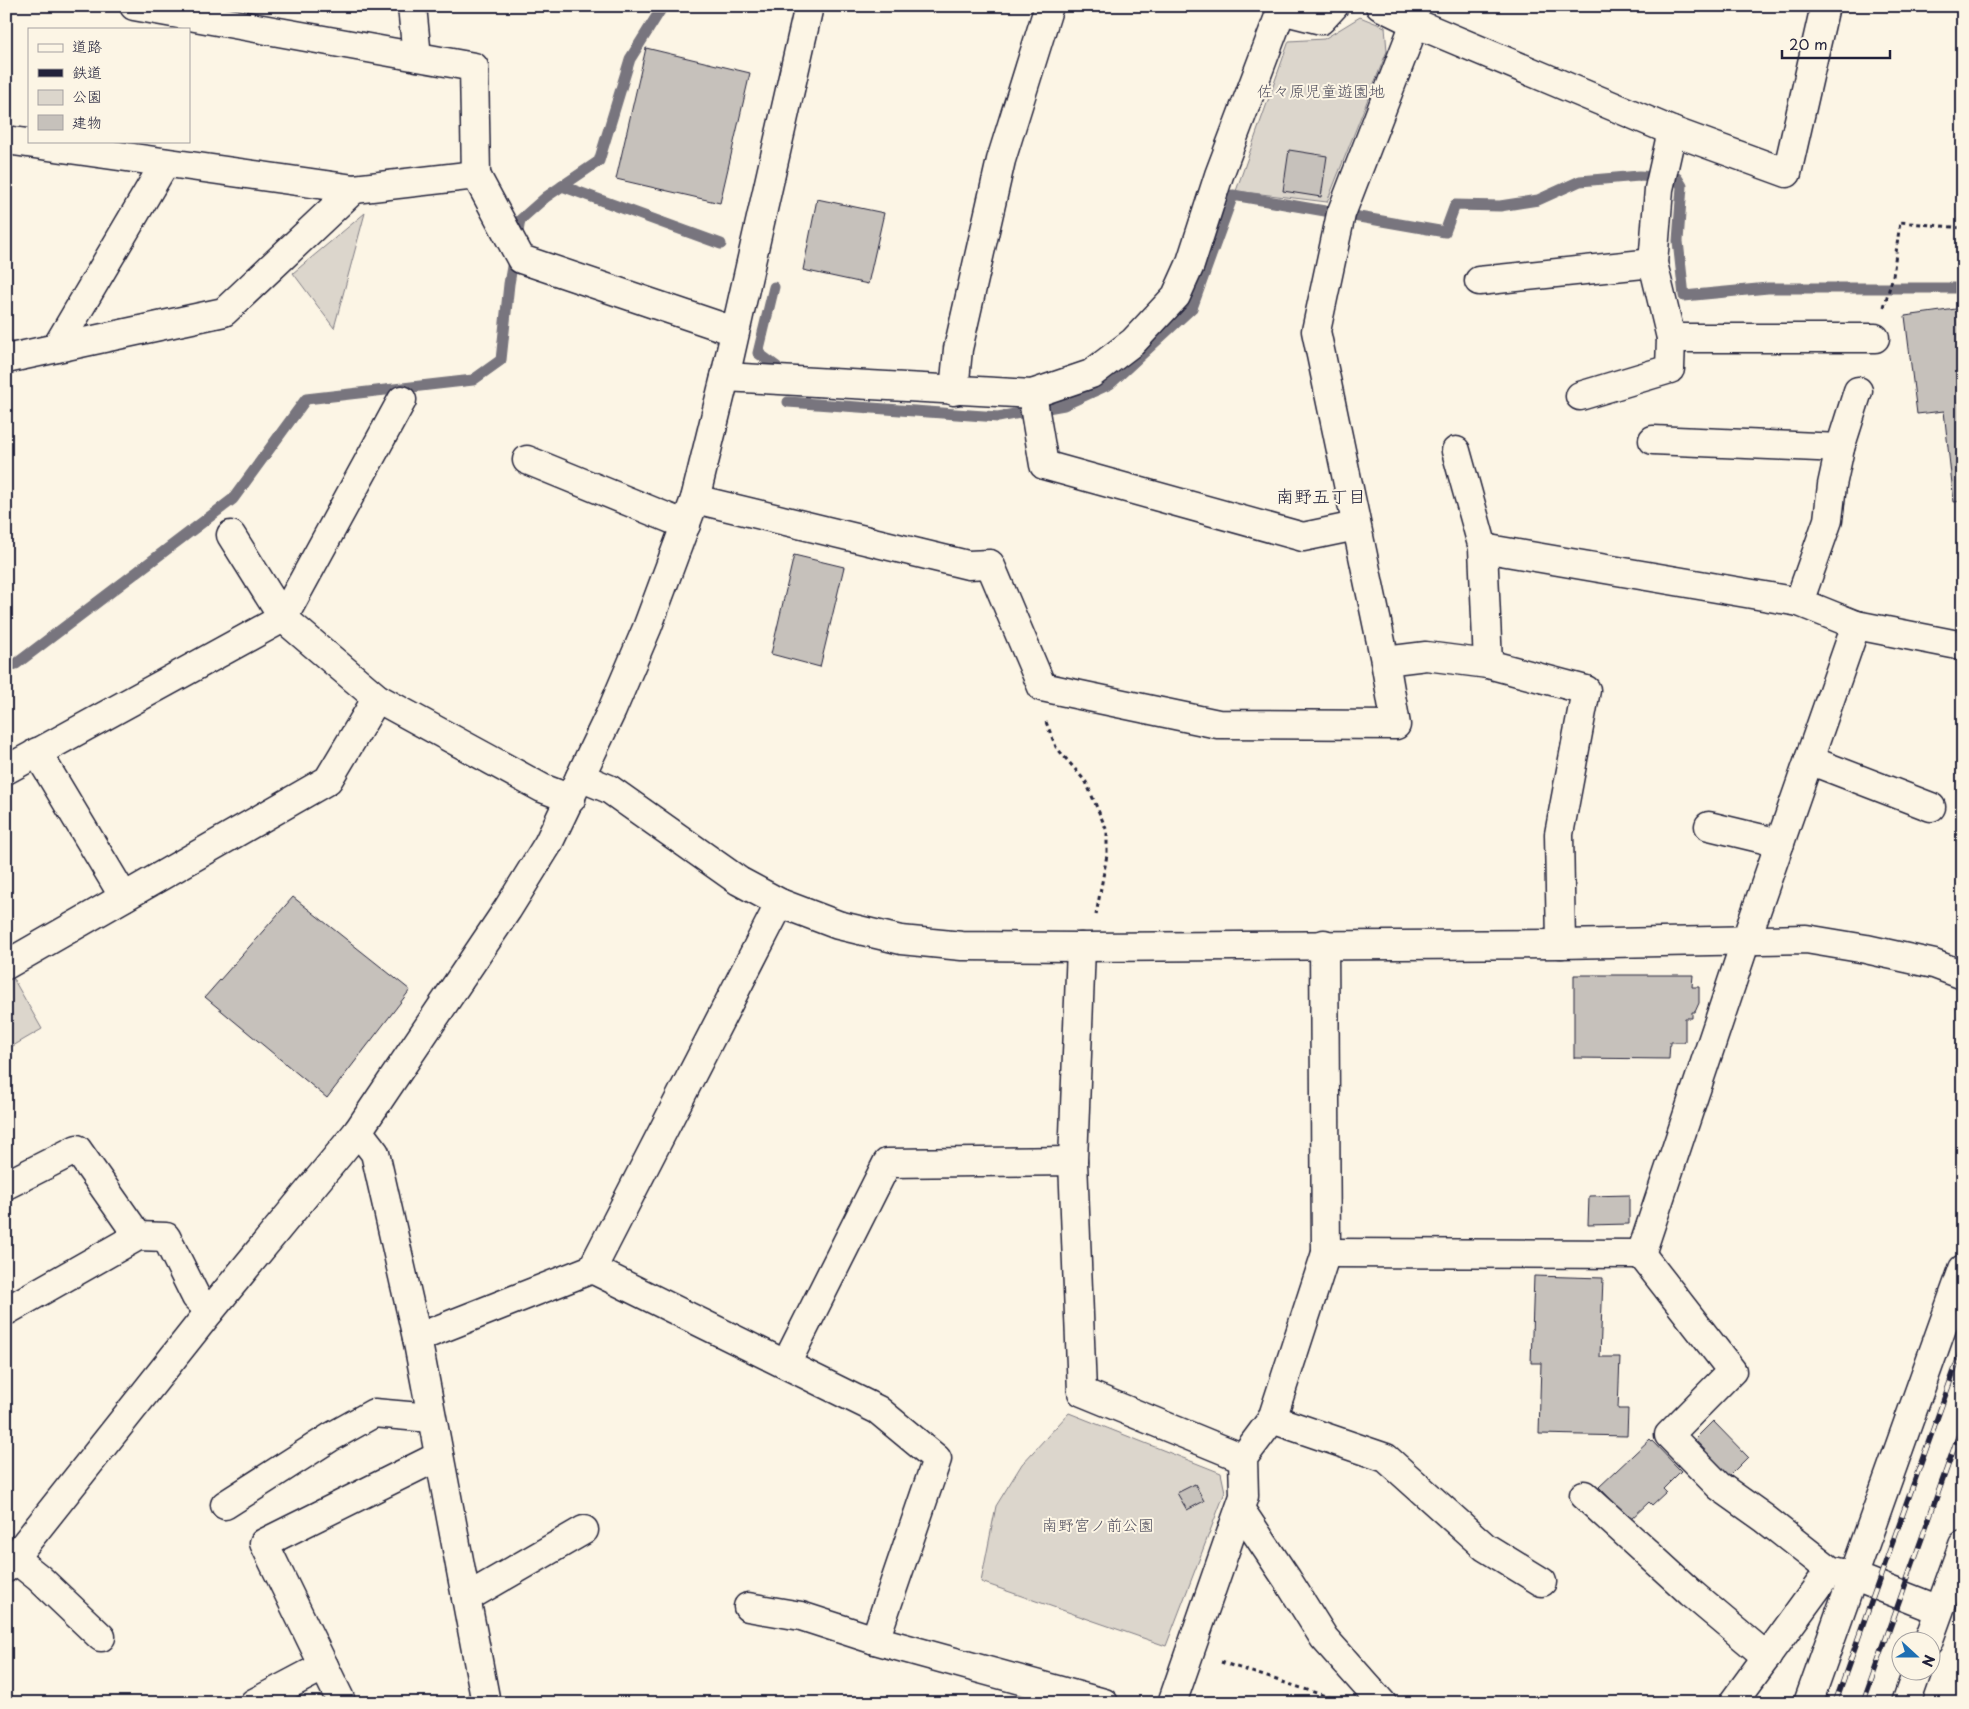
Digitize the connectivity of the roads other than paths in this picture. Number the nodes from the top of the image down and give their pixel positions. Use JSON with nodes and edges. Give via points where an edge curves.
{"nodes":[{"id":1,"x":134,"y":6,"type":"edge"},
{"id":2,"x":412,"y":6,"type":"edge"},
{"id":3,"x":809,"y":6,"type":"edge"},
{"id":4,"x":1049,"y":6,"type":"edge"},
{"id":5,"x":1334,"y":6,"type":"edge"},
{"id":6,"x":1380,"y":6,"type":"edge"},
{"id":7,"x":1825,"y":6,"type":"edge"},
{"id":8,"x":1282,"y":8,"type":"edge"},
{"id":9,"x":1415,"y":23,"type":"junction"},
{"id":10,"x":417,"y":57,"type":"junction"},
{"id":11,"x":1672,"y":131,"type":"junction"},
{"id":12,"x":6,"y":140,"type":"edge"},
{"id":13,"x":165,"y":163,"type":"junction"},
{"id":14,"x":476,"y":176,"type":"junction"},
{"id":15,"x":354,"y":189,"type":"junction"},
{"id":16,"x":1653,"y":263,"type":"junction"},
{"id":17,"x":1479,"y":281,"type":"dead end"},
{"id":18,"x":734,"y":331,"type":"junction"},
{"id":19,"x":1671,"y":338,"type":"junction"},
{"id":20,"x":1875,"y":338,"type":"dead end"},
{"id":21,"x":56,"y":348,"type":"junction"},
{"id":22,"x":6,"y":359,"type":"edge"},
{"id":23,"x":725,"y":377,"type":"junction"},
{"id":24,"x":954,"y":391,"type":"junction"},
{"id":25,"x":1858,"y":391,"type":"dead end"},
{"id":26,"x":1032,"y":394,"type":"junction"},
{"id":27,"x":1580,"y":396,"type":"dead end"},
{"id":28,"x":402,"y":400,"type":"dead end"},
{"id":29,"x":1652,"y":440,"type":"dead end"},
{"id":30,"x":1840,"y":448,"type":"junction"},
{"id":31,"x":1456,"y":451,"type":"dead end"},
{"id":32,"x":527,"y":460,"type":"dead end"},
{"id":33,"x":695,"y":499,"type":"junction"},
{"id":34,"x":686,"y":525,"type":"junction"},
{"id":35,"x":1356,"y":526,"type":"junction"},
{"id":36,"x":231,"y":535,"type":"dead end"},
{"id":37,"x":1483,"y":548,"type":"junction"},
{"id":38,"x":1799,"y":602,"type":"junction"},
{"id":39,"x":283,"y":618,"type":"junction"},
{"id":40,"x":1856,"y":625,"type":"junction"},
{"id":41,"x":1963,"y":646,"type":"edge"},
{"id":42,"x":1386,"y":661,"type":"junction"},
{"id":43,"x":1488,"y":664,"type":"junction"},
{"id":44,"x":377,"y":698,"type":"junction"},
{"id":45,"x":38,"y":752,"type":"junction"},
{"id":46,"x":1809,"y":760,"type":"junction"},
{"id":47,"x":6,"y":770,"type":"edge"},
{"id":48,"x":576,"y":788,"type":"junction"},
{"id":49,"x":1931,"y":807,"type":"dead end"},
{"id":50,"x":1709,"y":826,"type":"dead end"},
{"id":51,"x":1780,"y":842,"type":"junction"},
{"id":52,"x":124,"y":897,"type":"junction"},
{"id":53,"x":780,"y":902,"type":"junction"},
{"id":54,"x":1746,"y":940,"type":"junction"},
{"id":55,"x":1324,"y":944,"type":"junction"},
{"id":56,"x":1561,"y":944,"type":"junction"},
{"id":57,"x":1085,"y":947,"type":"junction"},
{"id":58,"x":6,"y":965,"type":"edge"},
{"id":59,"x":1963,"y":975,"type":"edge"},
{"id":60,"x":358,"y":1130,"type":"junction"},
{"id":61,"x":1073,"y":1162,"type":"junction"},
{"id":62,"x":6,"y":1184,"type":"edge"},
{"id":63,"x":138,"y":1236,"type":"junction"},
{"id":64,"x":1326,"y":1253,"type":"junction"},
{"id":65,"x":1641,"y":1254,"type":"junction"},
{"id":66,"x":592,"y":1269,"type":"junction"},
{"id":67,"x":1963,"y":1269,"type":"edge"},
{"id":68,"x":6,"y":1311,"type":"edge"},
{"id":69,"x":210,"y":1311,"type":"junction"},
{"id":70,"x":417,"y":1338,"type":"junction"},
{"id":71,"x":786,"y":1364,"type":"junction"},
{"id":72,"x":431,"y":1418,"type":"junction"},
{"id":73,"x":1272,"y":1419,"type":"junction"},
{"id":74,"x":439,"y":1456,"type":"junction"},
{"id":75,"x":1242,"y":1458,"type":"junction"},
{"id":76,"x":1584,"y":1495,"type":"dead end"},
{"id":77,"x":225,"y":1505,"type":"dead end"},
{"id":78,"x":1240,"y":1509,"type":"junction"},
{"id":79,"x":584,"y":1530,"type":"dead end"},
{"id":80,"x":1963,"y":1544,"type":"edge"},
{"id":81,"x":10,"y":1563,"type":"edge"},
{"id":82,"x":1842,"y":1573,"type":"junction"},
{"id":83,"x":1542,"y":1582,"type":"dead end"},
{"id":84,"x":466,"y":1598,"type":"junction"},
{"id":85,"x":748,"y":1607,"type":"dead end"},
{"id":86,"x":1939,"y":1610,"type":"junction"},
{"id":87,"x":1931,"y":1632,"type":"edge"},
{"id":88,"x":101,"y":1637,"type":"dead end"},
{"id":89,"x":875,"y":1640,"type":"junction"},
{"id":90,"x":1766,"y":1657,"type":"junction"},
{"id":91,"x":324,"y":1666,"type":"junction"},
{"id":92,"x":1913,"y":1682,"type":"edge"},
{"id":93,"x":340,"y":1699,"type":"dead end"},
{"id":94,"x":254,"y":1703,"type":"edge"},
{"id":95,"x":486,"y":1703,"type":"edge"},
{"id":96,"x":1104,"y":1703,"type":"edge"},
{"id":97,"x":1172,"y":1703,"type":"edge"},
{"id":98,"x":1382,"y":1703,"type":"edge"},
{"id":99,"x":1733,"y":1703,"type":"edge"},
{"id":100,"x":1808,"y":1703,"type":"edge"},
{"id":101,"x":1906,"y":1703,"type":"edge"}],
"edges":[{"from":1,"to":10,"type":"street"},
{"from":2,"to":10,"type":"street"},
{"from":3,"to":18,"type":"street"},
{"from":4,"to":24,"type":"street","via":[[1001,160],[958,348]]},
{"from":5,"to":8,"type":"street","via":[[1322,20]]},
{"from":6,"to":9,"type":"street"},
{"from":7,"to":11,"type":"street","via":[[1787,173]]},
{"from":8,"to":26,"type":"street","via":[[1176,296],[1133,342],[1091,374]]},
{"from":9,"to":11,"type":"street"},
{"from":9,"to":35,"type":"street","via":[[1341,214],[1316,331]]},
{"from":10,"to":14,"type":"street","via":[[474,67]]},
{"from":11,"to":16,"type":"street","via":[[1659,189]]},
{"from":12,"to":13,"type":"street"},
{"from":13,"to":15,"type":"street"},
{"from":13,"to":21,"type":"street"},
{"from":14,"to":15,"type":"street"},
{"from":14,"to":18,"type":"street","via":[[514,248]]},
{"from":15,"to":21,"type":"street","via":[[224,312]]},
{"from":16,"to":17,"type":"street"},
{"from":16,"to":19,"type":"street"},
{"from":18,"to":23,"type":"street"},
{"from":19,"to":20,"type":"street"},
{"from":19,"to":27,"type":"street","via":[[1670,369]]},
{"from":21,"to":22,"type":"street"},
{"from":23,"to":24,"type":"street"},
{"from":23,"to":33,"type":"street"},
{"from":24,"to":26,"type":"street"},
{"from":25,"to":30,"type":"street"},
{"from":26,"to":35,"type":"street","via":[[1044,465],[1302,537]]},
{"from":28,"to":39,"type":"street"},
{"from":29,"to":30,"type":"street"},
{"from":30,"to":38,"type":"street","via":[[1828,520]]},
{"from":31,"to":37,"type":"street"},
{"from":32,"to":34,"type":"street"},
{"from":33,"to":34,"type":"street"},
{"from":33,"to":42,"type":"street","via":[[968,565],[990,564],[1042,688],[1218,724],[1396,725]]},
{"from":34,"to":48,"type":"street","via":[[647,628]]},
{"from":35,"to":42,"type":"street"},
{"from":36,"to":39,"type":"street"},
{"from":37,"to":38,"type":"street"},
{"from":37,"to":43,"type":"street"},
{"from":38,"to":40,"type":"street"},
{"from":39,"to":44,"type":"street"},
{"from":39,"to":45,"type":"street"},
{"from":40,"to":41,"type":"street"},
{"from":40,"to":46,"type":"street"},
{"from":42,"to":43,"type":"street","via":[[1426,656]]},
{"from":43,"to":56,"type":"street","via":[[1586,690],[1559,834]]},
{"from":44,"to":48,"type":"street","via":[[542,788]]},
{"from":44,"to":52,"type":"street","via":[[328,780]]},
{"from":45,"to":47,"type":"street"},
{"from":45,"to":52,"type":"street"},
{"from":46,"to":49,"type":"street"},
{"from":46,"to":51,"type":"street"},
{"from":48,"to":53,"type":"street","via":[[609,789],[739,881]]},
{"from":48,"to":60,"type":"street","via":[[548,844],[507,910]]},
{"from":50,"to":51,"type":"street"},
{"from":51,"to":54,"type":"street"},
{"from":52,"to":58,"type":"street"},
{"from":53,"to":57,"type":"street","via":[[838,925],[900,940],[962,946]]},
{"from":53,"to":66,"type":"street"},
{"from":54,"to":56,"type":"street"},
{"from":54,"to":59,"type":"street","via":[[1806,939],[1866,948],[1934,964]]},
{"from":54,"to":65,"type":"street"},
{"from":55,"to":56,"type":"street"},
{"from":55,"to":57,"type":"street"},
{"from":55,"to":64,"type":"street"},
{"from":57,"to":61,"type":"street"},
{"from":60,"to":69,"type":"street"},
{"from":60,"to":70,"type":"street","via":[[375,1153]]},
{"from":61,"to":71,"type":"street","via":[[887,1163]]},
{"from":61,"to":75,"type":"street","via":[[1082,1392]]},
{"from":62,"to":63,"type":"street","via":[[77,1149]]},
{"from":63,"to":68,"type":"street"},
{"from":63,"to":69,"type":"street","via":[[166,1237],[196,1297]]},
{"from":64,"to":65,"type":"street"},
{"from":64,"to":73,"type":"street"},
{"from":65,"to":82,"type":"street","via":[[1732,1371],[1669,1435],[1719,1486]]},
{"from":66,"to":70,"type":"street"},
{"from":66,"to":71,"type":"street"},
{"from":67,"to":82,"type":"street"},
{"from":69,"to":81,"type":"street"},
{"from":70,"to":72,"type":"street"},
{"from":71,"to":89,"type":"street","via":[[878,1410],[937,1459]]},
{"from":72,"to":74,"type":"street"},
{"from":72,"to":77,"type":"street","via":[[374,1414],[331,1437]]},
{"from":73,"to":75,"type":"street"},
{"from":73,"to":83,"type":"street","via":[[1386,1458],[1485,1547]]},
{"from":74,"to":84,"type":"street"},
{"from":74,"to":91,"type":"street","via":[[264,1543]]},
{"from":75,"to":78,"type":"street","via":[[1244,1496]]},
{"from":76,"to":90,"type":"street"},
{"from":78,"to":97,"type":"street"},
{"from":78,"to":98,"type":"street","via":[[1324,1638]]},
{"from":79,"to":84,"type":"street"},
{"from":80,"to":86,"type":"street"},
{"from":81,"to":88,"type":"street","via":[[39,1578]]},
{"from":82,"to":86,"type":"street"},
{"from":82,"to":90,"type":"street"},
{"from":82,"to":100,"type":"street"},
{"from":84,"to":95,"type":"street"},
{"from":85,"to":89,"type":"street","via":[[801,1616]]},
{"from":86,"to":87,"type":"street"},
{"from":89,"to":96,"type":"street"},
{"from":90,"to":99,"type":"street"},
{"from":91,"to":93,"type":"street"},
{"from":91,"to":94,"type":"street"},
{"from":92,"to":101,"type":"street"}]}
